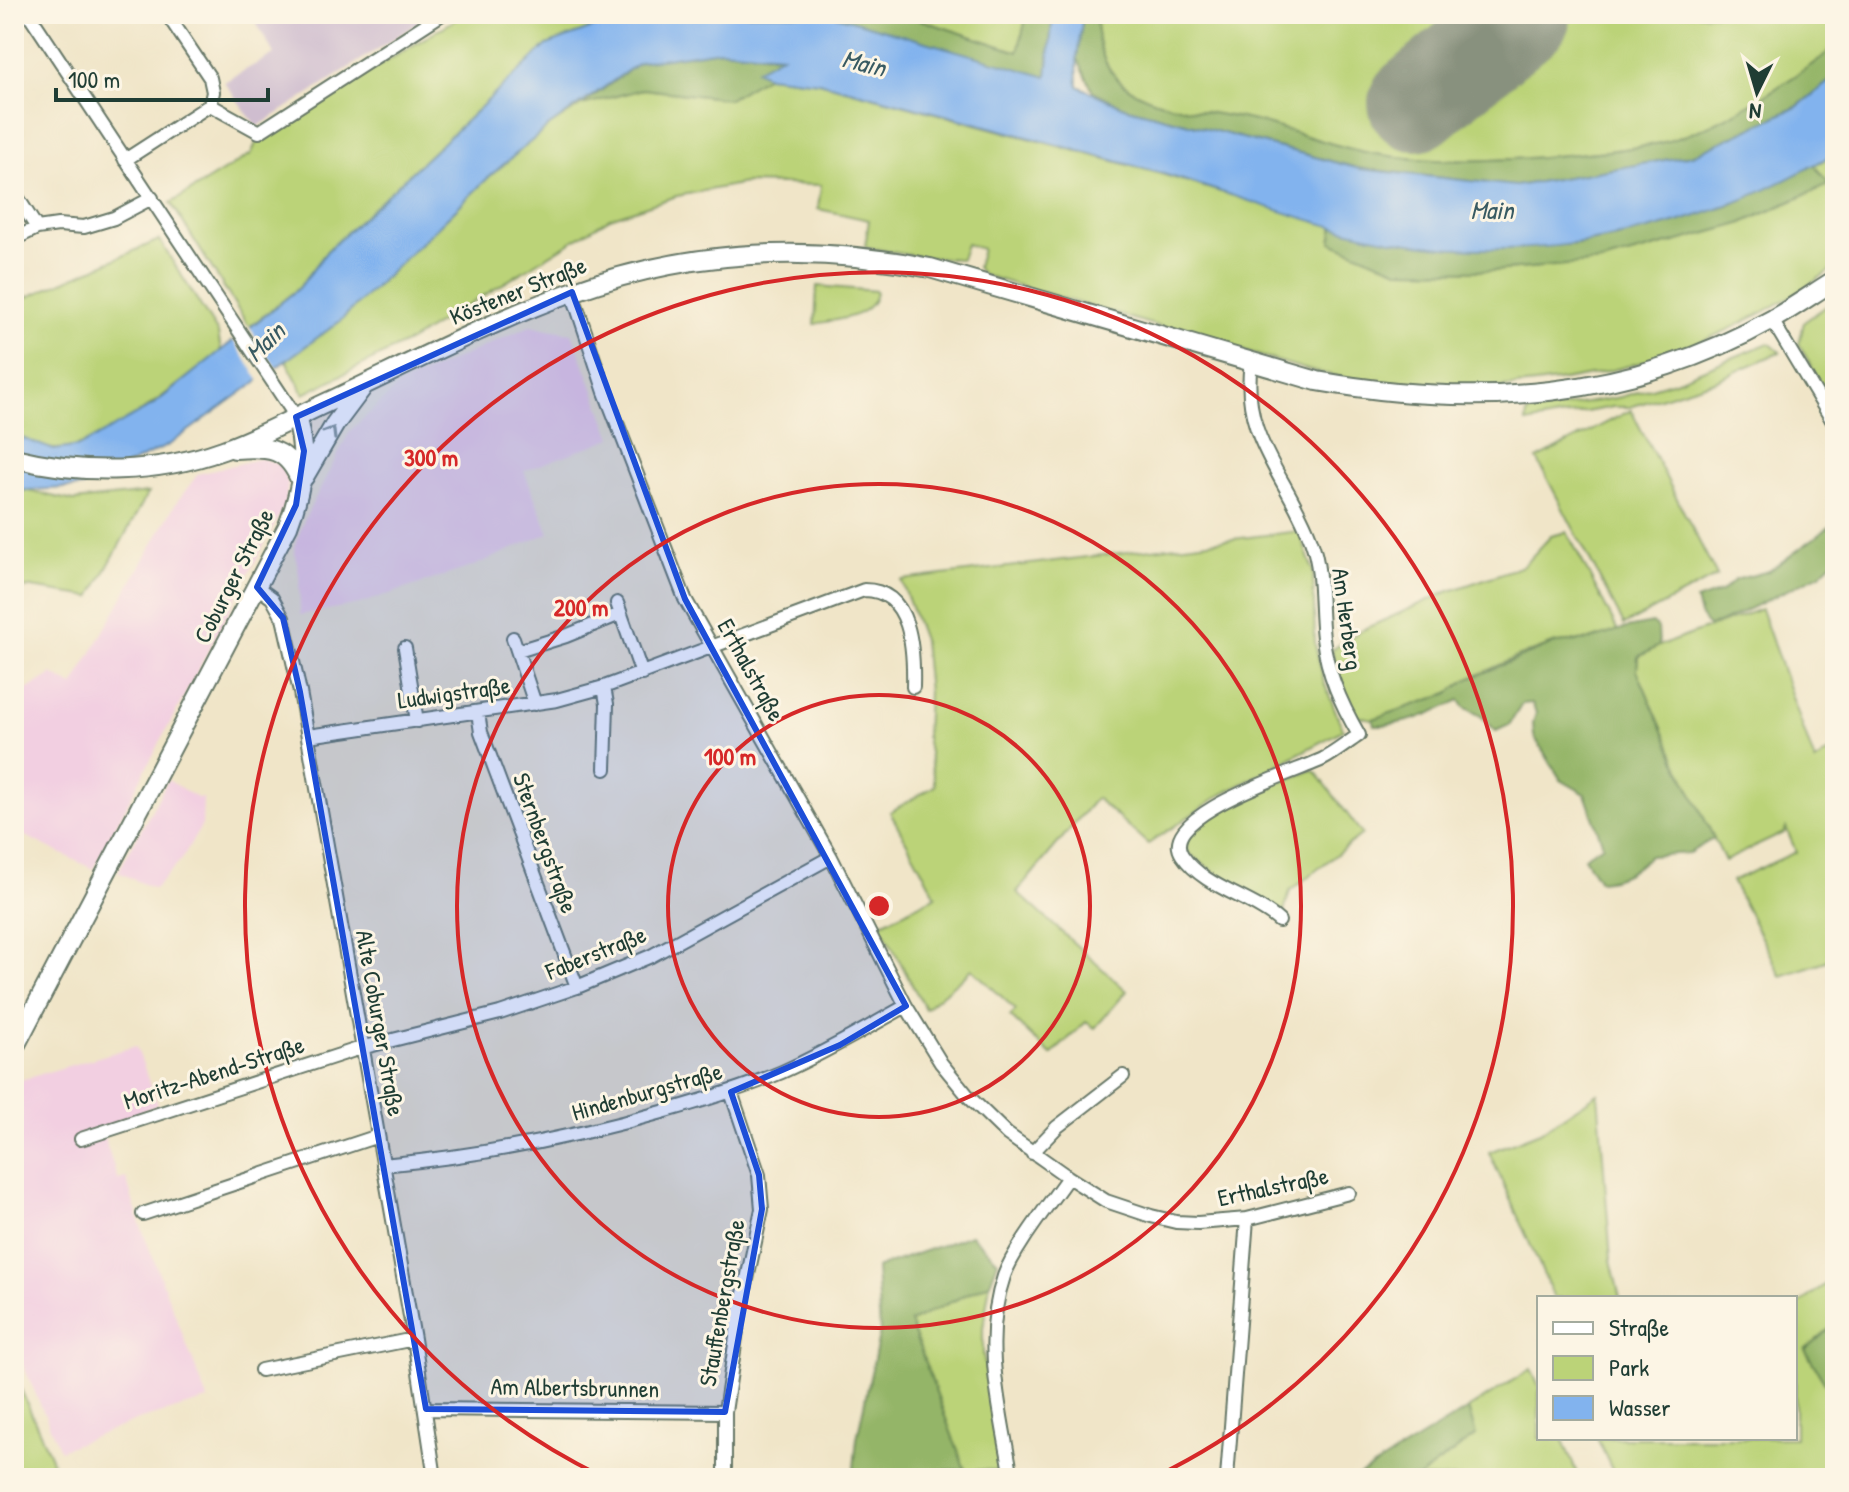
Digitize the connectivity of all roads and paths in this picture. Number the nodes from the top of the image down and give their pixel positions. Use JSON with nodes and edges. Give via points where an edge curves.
{"nodes":[{"id":1,"x":29,"y":14,"type":"edge"},
{"id":2,"x":167,"y":14,"type":"edge"},
{"id":3,"x":442,"y":14,"type":"edge"},
{"id":4,"x":210,"y":105,"type":"junction"},
{"id":5,"x":125,"y":160,"type":"junction"},
{"id":6,"x":14,"y":192,"type":"edge"},
{"id":7,"x":152,"y":198,"type":"junction"},
{"id":8,"x":37,"y":228,"type":"junction"},
{"id":9,"x":14,"y":239,"type":"edge"},
{"id":10,"x":1835,"y":280,"type":"edge"},
{"id":11,"x":572,"y":292,"type":"junction"},
{"id":12,"x":1772,"y":320,"type":"junction"},
{"id":13,"x":1251,"y":363,"type":"junction"},
{"id":14,"x":365,"y":385,"type":"junction"},
{"id":15,"x":296,"y":417,"type":"junction"},
{"id":16,"x":1835,"y":425,"type":"edge"},
{"id":17,"x":225,"y":449,"type":"junction"},
{"id":18,"x":14,"y":458,"type":"edge"},
{"id":19,"x":301,"y":483,"type":"junction"},
{"id":20,"x":257,"y":587,"type":"junction"},
{"id":21,"x":513,"y":638,"type":"dead end"},
{"id":22,"x":713,"y":647,"type":"junction"},
{"id":23,"x":405,"y":648,"type":"dead end"},
{"id":24,"x":518,"y":651,"type":"junction"},
{"id":25,"x":642,"y":674,"type":"junction"},
{"id":26,"x":604,"y":687,"type":"junction"},
{"id":27,"x":913,"y":687,"type":"dead end"},
{"id":28,"x":535,"y":704,"type":"junction"},
{"id":29,"x":478,"y":713,"type":"junction"},
{"id":30,"x":417,"y":721,"type":"junction"},
{"id":31,"x":308,"y":736,"type":"junction"},
{"id":32,"x":605,"y":769,"type":"dead end"},
{"id":33,"x":831,"y":857,"type":"junction"},
{"id":34,"x":1279,"y":921,"type":"dead end"},
{"id":35,"x":577,"y":987,"type":"junction"},
{"id":36,"x":906,"y":1006,"type":"junction"},
{"id":37,"x":14,"y":1048,"type":"edge"},
{"id":38,"x":361,"y":1048,"type":"junction"},
{"id":39,"x":1123,"y":1076,"type":"dead end"},
{"id":40,"x":731,"y":1092,"type":"junction"},
{"id":41,"x":378,"y":1136,"type":"junction"},
{"id":42,"x":81,"y":1139,"type":"dead end"},
{"id":43,"x":1032,"y":1153,"type":"junction"},
{"id":44,"x":383,"y":1165,"type":"junction"},
{"id":45,"x":1068,"y":1177,"type":"junction"},
{"id":46,"x":1349,"y":1193,"type":"dead end"},
{"id":47,"x":143,"y":1214,"type":"dead end"},
{"id":48,"x":1247,"y":1219,"type":"junction"},
{"id":49,"x":414,"y":1339,"type":"junction"},
{"id":50,"x":261,"y":1370,"type":"dead end"},
{"id":51,"x":426,"y":1409,"type":"junction"},
{"id":52,"x":725,"y":1412,"type":"junction"},
{"id":53,"x":435,"y":1478,"type":"edge"},
{"id":54,"x":725,"y":1478,"type":"edge"},
{"id":55,"x":1012,"y":1478,"type":"edge"},
{"id":56,"x":1227,"y":1478,"type":"edge"}],
"edges":[{"from":1,"to":5,"type":"street","name":"Coburger Straße"},
{"from":2,"to":4,"type":"street","via":[[210,78]]},
{"from":3,"to":4,"type":"street","via":[[259,132]]},
{"from":4,"to":5,"type":"street"},
{"from":5,"to":7,"type":"street","name":"Coburger Straße"},
{"from":6,"to":8,"type":"street"},
{"from":7,"to":8,"type":"street","via":[[84,227]]},
{"from":7,"to":15,"type":"street","name":"Coburger Straße"},
{"from":8,"to":9,"type":"street"},
{"from":10,"to":12,"type":"street","name":"Köstener Straße"},
{"from":11,"to":13,"type":"street","name":"Köstener Straße","via":[[623,276],[740,255],[882,258]]},
{"from":11,"to":14,"type":"street","name":"Köstener Straße"},
{"from":11,"to":22,"type":"street","name":"Erthalstraße","via":[[638,481],[685,599]]},
{"from":12,"to":13,"type":"street","name":"Köstener Straße","via":[[1684,360],[1632,376],[1518,395],[1412,395],[1317,381]]},
{"from":12,"to":16,"type":"street"},
{"from":13,"to":34,"type":"street","name":"Am Herberg","via":[[1255,428],[1311,540],[1321,578],[1325,653],[1341,704],[1359,735],[1324,758],[1197,817],[1182,830],[1178,842],[1181,853],[1199,871]]},
{"from":14,"to":15,"type":"street","name":"Köstener Straße"},
{"from":19,"to":14,"type":"street","name":"Köstener Straße","one_way":true},
{"from":15,"to":17,"type":"street","name":"Köstener Straße"},
{"from":15,"to":19,"type":"street","name":"Coburger Straße","via":[[304,451]]},
{"from":17,"to":18,"type":"street","via":[[121,470],[57,467]]},
{"from":17,"to":19,"type":"street","via":[[280,452]]},
{"from":19,"to":20,"type":"street","name":"Coburger Straße","via":[[288,526]]},
{"from":20,"to":31,"type":"street","name":"Alte Coburger Straße","via":[[272,598],[283,618]]},
{"from":20,"to":37,"type":"street","name":"Coburger Straße"},
{"from":21,"to":24,"type":"street"},
{"from":22,"to":25,"type":"street","name":"Ludwigstraße"},
{"from":22,"to":27,"type":"street","name":"Ludwigstraße","via":[[864,590],[880,590],[898,604],[908,629]]},
{"from":22,"to":33,"type":"street","name":"Erthalstraße"},
{"from":23,"to":30,"type":"street"},
{"from":24,"to":25,"type":"street","via":[[581,631],[618,609]]},
{"from":24,"to":28,"type":"street"},
{"from":25,"to":26,"type":"street","name":"Ludwigstraße"},
{"from":26,"to":28,"type":"street","name":"Ludwigstraße"},
{"from":26,"to":32,"type":"street"},
{"from":28,"to":29,"type":"street","name":"Ludwigstraße"},
{"from":29,"to":30,"type":"street","name":"Ludwigstraße"},
{"from":29,"to":35,"type":"street","name":"Sternbergstraße"},
{"from":30,"to":31,"type":"street","name":"Ludwigstraße"},
{"from":31,"to":38,"type":"street","name":"Alte Coburger Straße"},
{"from":33,"to":35,"type":"street","name":"Faberstraße","via":[[651,956]]},
{"from":33,"to":36,"type":"street","name":"Erthalstraße"},
{"from":35,"to":38,"type":"street","name":"Faberstraße","via":[[500,1013]]},
{"from":36,"to":40,"type":"street","name":"Hindenburgstraße","via":[[840,1045]]},
{"from":36,"to":43,"type":"street","name":"Erthalstraße","via":[[968,1096]]},
{"from":38,"to":41,"type":"street","name":"Alte Coburger Straße"},
{"from":38,"to":42,"type":"street","name":"Moritz-Abend-Straße"},
{"from":39,"to":43,"type":"street"},
{"from":40,"to":44,"type":"street","name":"Hindenburgstraße","via":[[554,1141]]},
{"from":40,"to":52,"type":"street","name":"Stauffenbergstraße","via":[[759,1175],[762,1209]]},
{"from":41,"to":44,"type":"street","name":"Alte Coburger Straße"},
{"from":41,"to":47,"type":"street"},
{"from":43,"to":45,"type":"street","name":"Erthalstraße"},
{"from":44,"to":49,"type":"street","name":"Alte Coburger Straße"},
{"from":45,"to":48,"type":"street","name":"Erthalstraße","via":[[1106,1201],[1176,1222]]},
{"from":45,"to":55,"type":"street","via":[[1005,1274],[995,1314],[992,1360]]},
{"from":46,"to":48,"type":"street","name":"Erthalstraße"},
{"from":48,"to":56,"type":"street"},
{"from":49,"to":50,"type":"street"},
{"from":49,"to":51,"type":"street","name":"Alte Coburger Straße"},
{"from":51,"to":52,"type":"street","name":"Am Albertsbrunnen"},
{"from":51,"to":53,"type":"street","name":"Alte Coburger Straße"},
{"from":52,"to":54,"type":"street","name":"Stauffenbergstraße"}]}
